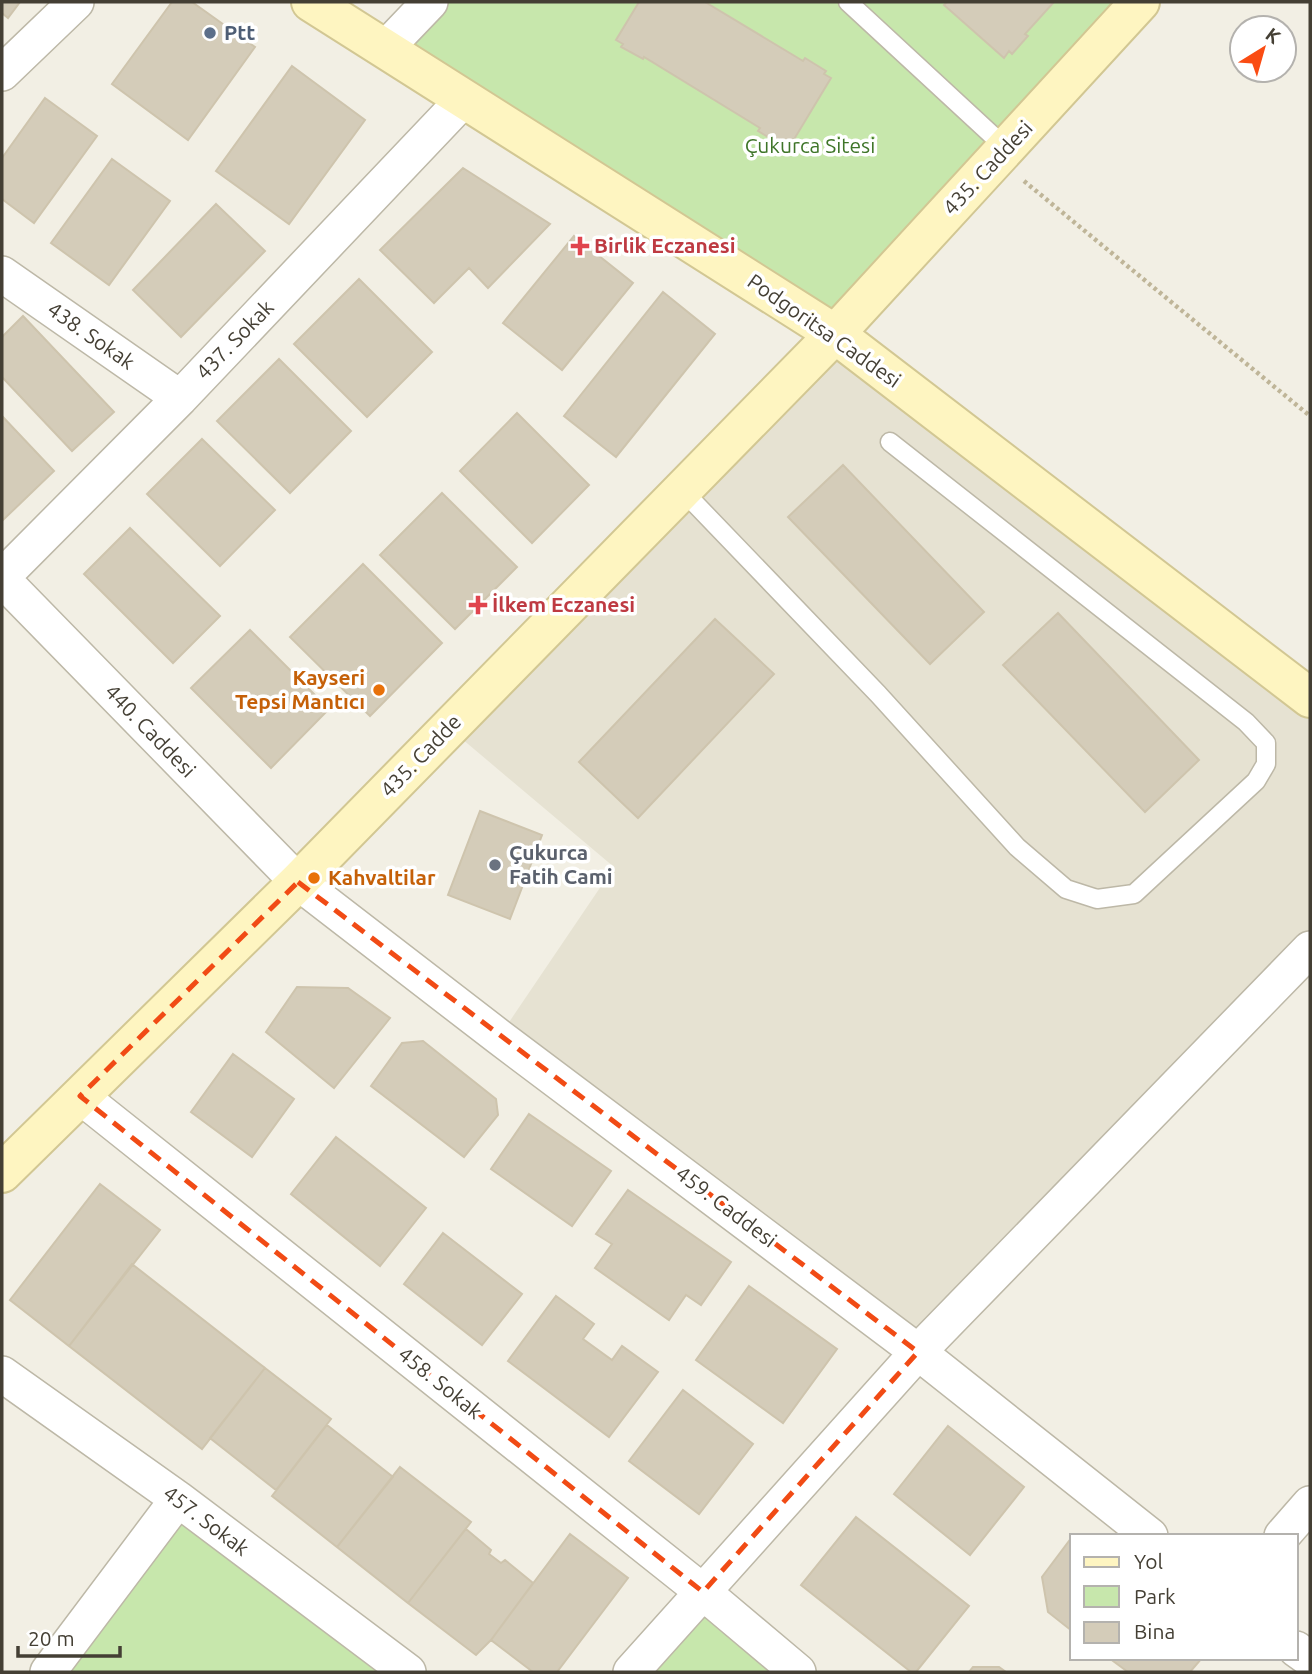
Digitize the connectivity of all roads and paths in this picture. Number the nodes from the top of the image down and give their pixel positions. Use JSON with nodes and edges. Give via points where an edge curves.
{"nodes":[{"id":1,"x":76,"y":2,"type":"edge"},
{"id":2,"x":311,"y":2,"type":"edge"},
{"id":3,"x":430,"y":2,"type":"edge"},
{"id":4,"x":1140,"y":2,"type":"edge"},
{"id":5,"x":859,"y":5,"type":"edge"},
{"id":6,"x":385,"y":49,"type":"junction"},
{"id":7,"x":2,"y":73,"type":"edge"},
{"id":8,"x":464,"y":99,"type":"junction"},
{"id":9,"x":1001,"y":153,"type":"junction"},
{"id":10,"x":2,"y":274,"type":"edge"},
{"id":11,"x":835,"y":334,"type":"junction"},
{"id":12,"x":180,"y":398,"type":"junction"},
{"id":13,"x":1310,"y":416,"type":"edge"},
{"id":14,"x":890,"y":442,"type":"dead end"},
{"id":15,"x":682,"y":490,"type":"junction"},
{"id":16,"x":2,"y":578,"type":"edge"},
{"id":17,"x":1310,"y":698,"type":"edge"},
{"id":18,"x":298,"y":882,"type":"junction"},
{"id":19,"x":1310,"y":949,"type":"edge"},
{"id":20,"x":80,"y":1096,"type":"junction"},
{"id":21,"x":2,"y":1173,"type":"edge"},
{"id":22,"x":918,"y":1352,"type":"junction"},
{"id":23,"x":2,"y":1374,"type":"edge"},
{"id":24,"x":178,"y":1499,"type":"junction"},
{"id":25,"x":1310,"y":1503,"type":"edge"},
{"id":26,"x":1147,"y":1534,"type":"edge"},
{"id":27,"x":1284,"y":1534,"type":"edge"},
{"id":28,"x":702,"y":1592,"type":"junction"},
{"id":29,"x":48,"y":1672,"type":"edge"},
{"id":30,"x":408,"y":1672,"type":"edge"},
{"id":31,"x":631,"y":1672,"type":"edge"},
{"id":32,"x":798,"y":1672,"type":"edge"}],
"edges":[{"from":1,"to":7,"type":"street"},
{"from":2,"to":6,"type":"street","name":"Podgoritsa Caddesi"},
{"from":3,"to":6,"type":"street"},
{"from":4,"to":9,"type":"street","name":"435. Caddesi"},
{"from":5,"to":9,"type":"lane"},
{"from":6,"to":8,"type":"street","name":"Podgoritsa Caddesi"},
{"from":8,"to":11,"type":"street","name":"Podgoritsa Caddesi"},
{"from":8,"to":12,"type":"street","name":"437. Sokak"},
{"from":9,"to":11,"type":"street","name":"435. Caddesi"},
{"from":9,"to":13,"type":"path"},
{"from":10,"to":12,"type":"street","name":"438. Sokak"},
{"from":11,"to":15,"type":"street","name":"435. Cadde"},
{"from":11,"to":17,"type":"street","name":"Podgoritsa Caddesi"},
{"from":12,"to":16,"type":"street","name":"437. Sokak"},
{"from":14,"to":15,"type":"lane","via":[[1247,722],[1266,743],[1266,764],[1256,781],[1134,894],[1097,899],[1066,889],[1017,847]]},
{"from":15,"to":18,"type":"street","name":"435. Cadde"},
{"from":16,"to":18,"type":"street","name":"440. Caddesi"},
{"from":18,"to":20,"type":"street","name":"435. Cadde"},
{"from":18,"to":22,"type":"street","name":"459. Caddesi"},
{"from":19,"to":22,"type":"street"},
{"from":20,"to":21,"type":"street","name":"435. Cadde"},
{"from":20,"to":28,"type":"street","name":"458. Sokak"},
{"from":22,"to":26,"type":"street","name":"459. Caddesi"},
{"from":22,"to":28,"type":"street"},
{"from":23,"to":24,"type":"street","name":"457. Sokak"},
{"from":24,"to":29,"type":"street"},
{"from":24,"to":30,"type":"street","name":"457. Sokak"},
{"from":25,"to":27,"type":"street"},
{"from":28,"to":31,"type":"street"},
{"from":28,"to":32,"type":"street","name":"458. Sokak"}]}
